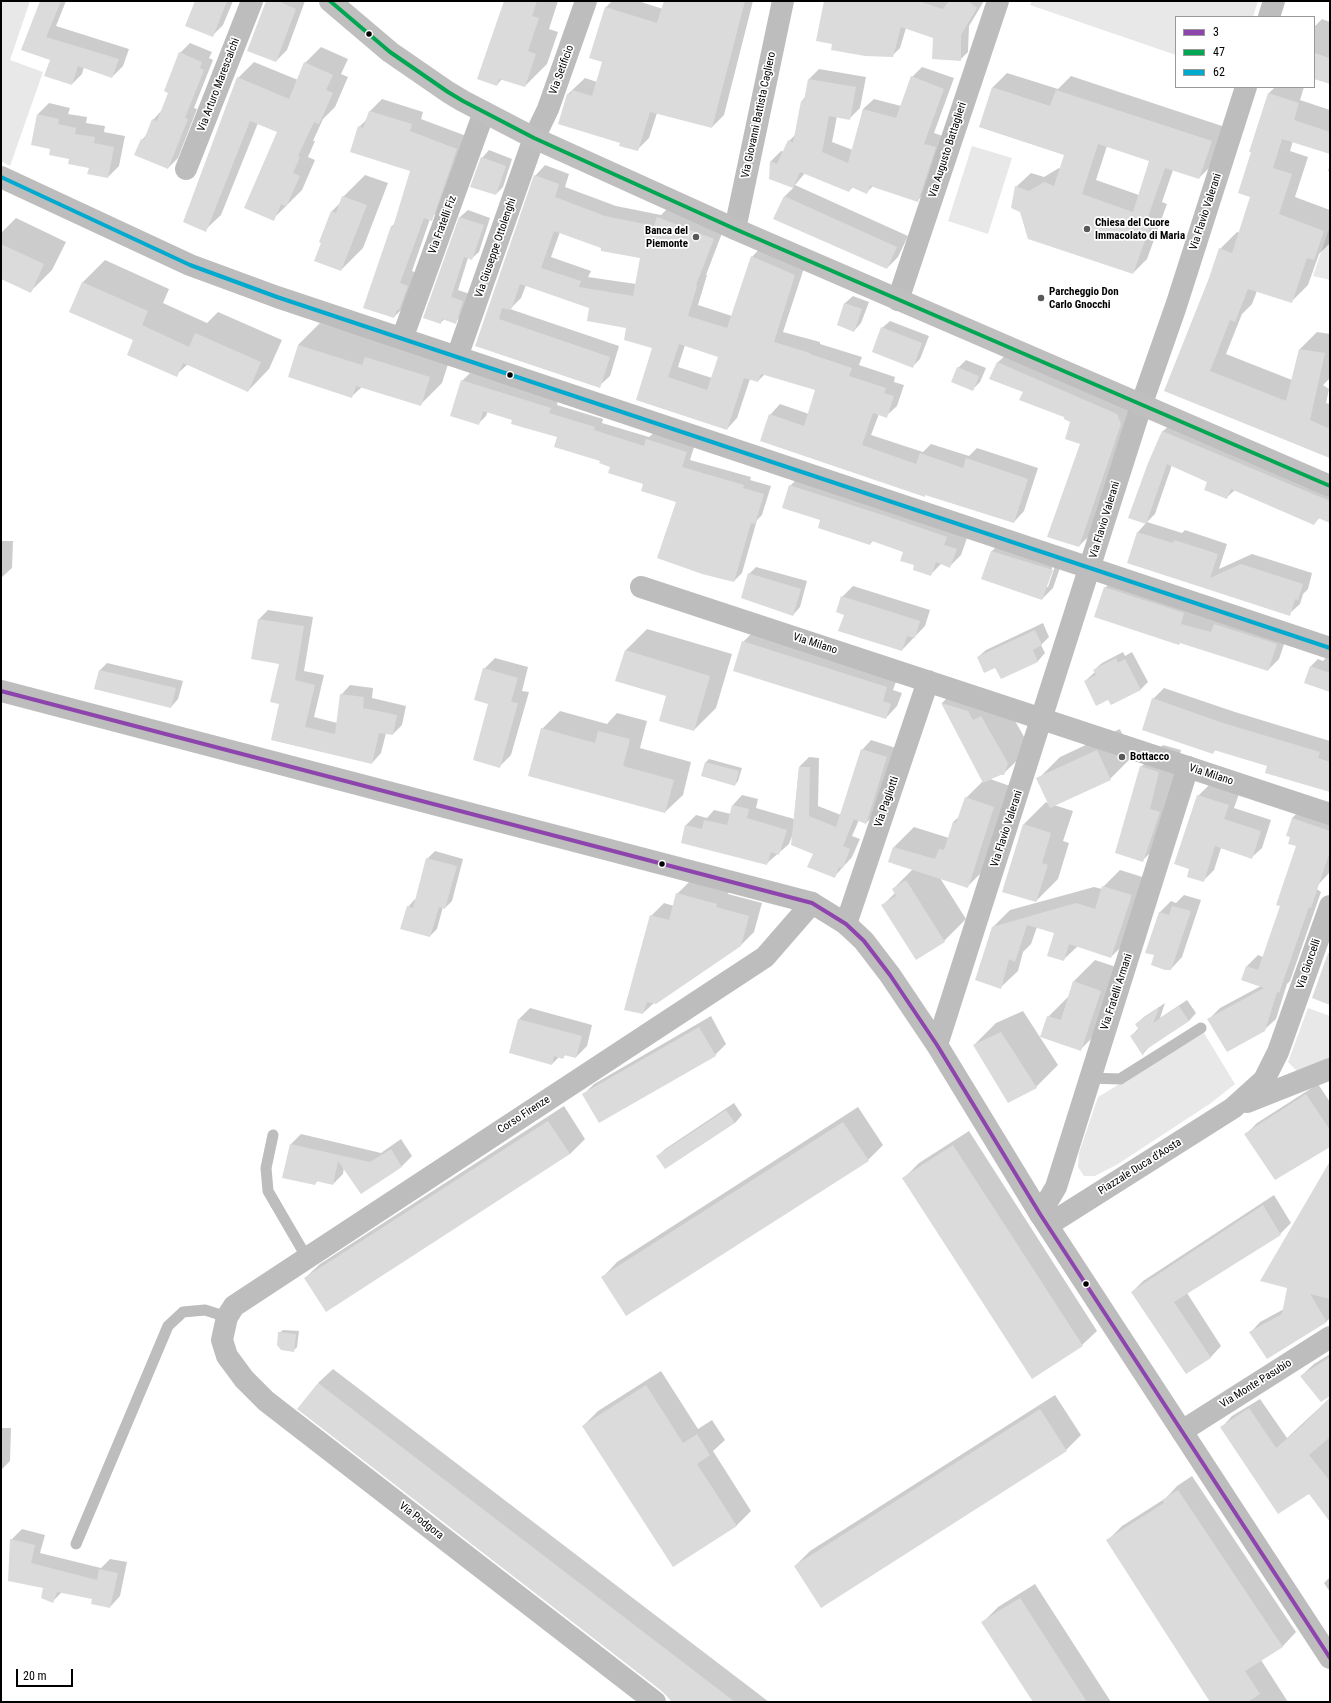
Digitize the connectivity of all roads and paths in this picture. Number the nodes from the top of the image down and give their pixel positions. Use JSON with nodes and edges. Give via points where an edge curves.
{"nodes":[{"id":1,"x":252,"y":1,"type":"edge"},
{"id":2,"x":330,"y":1,"type":"edge"},
{"id":3,"x":586,"y":1,"type":"edge"},
{"id":4,"x":783,"y":1,"type":"edge"},
{"id":5,"x":998,"y":1,"type":"edge"},
{"id":6,"x":1274,"y":1,"type":"edge"},
{"id":7,"x":1269,"y":16,"type":"edge"},
{"id":8,"x":1246,"y":88,"type":"edge"},
{"id":9,"x":484,"y":112,"type":"junction"},
{"id":10,"x":534,"y":138,"type":"junction"},
{"id":11,"x":186,"y":169,"type":"dead end"},
{"id":12,"x":1,"y":177,"type":"edge"},
{"id":13,"x":735,"y":229,"type":"junction"},
{"id":14,"x":898,"y":300,"type":"junction"},
{"id":15,"x":402,"y":339,"type":"junction"},
{"id":16,"x":457,"y":357,"type":"junction"},
{"id":17,"x":1142,"y":403,"type":"junction"},
{"id":18,"x":1330,"y":486,"type":"edge"},
{"id":19,"x":1090,"y":568,"type":"junction"},
{"id":20,"x":641,"y":587,"type":"dead end"},
{"id":21,"x":1330,"y":648,"type":"edge"},
{"id":22,"x":928,"y":681,"type":"junction"},
{"id":23,"x":1,"y":690,"type":"edge"},
{"id":24,"x":1042,"y":719,"type":"junction"},
{"id":25,"x":1188,"y":767,"type":"junction"},
{"id":26,"x":1330,"y":814,"type":"edge"},
{"id":27,"x":812,"y":902,"type":"junction"},
{"id":28,"x":1330,"y":906,"type":"edge"},
{"id":29,"x":846,"y":924,"type":"junction"},
{"id":30,"x":1297,"y":1001,"type":"joint"},
{"id":31,"x":1201,"y":1028,"type":"dead end"},
{"id":32,"x":937,"y":1045,"type":"junction"},
{"id":33,"x":1330,"y":1069,"type":"edge"},
{"id":34,"x":1090,"y":1078,"type":"junction"},
{"id":35,"x":1233,"y":1108,"type":"junction"},
{"id":36,"x":273,"y":1135,"type":"dead end"},
{"id":37,"x":1044,"y":1220,"type":"junction"},
{"id":38,"x":307,"y":1258,"type":"junction"},
{"id":39,"x":227,"y":1317,"type":"junction"},
{"id":40,"x":1330,"y":1337,"type":"edge"},
{"id":41,"x":1182,"y":1431,"type":"junction"},
{"id":42,"x":76,"y":1544,"type":"dead end"},
{"id":43,"x":1329,"y":1654,"type":"edge"},
{"id":44,"x":655,"y":1702,"type":"edge"}],
"edges":[{"from":1,"to":11,"type":"street","name":"Via Arturo Marescalchi"},
{"from":2,"to":9,"type":"main road","via":[[390,52],[463,101]]},
{"from":3,"to":10,"type":"street","name":"Via Setificio","via":[[548,109]]},
{"from":4,"to":13,"type":"street","name":"Via Giovanni Battista Cagliero"},
{"from":5,"to":14,"type":"street","name":"Via Augusto Battaglieri"},
{"from":6,"to":7,"type":"street"},
{"from":8,"to":17,"type":"street","name":"Via Flavio Valerani"},
{"from":9,"to":10,"type":"main road"},
{"from":9,"to":15,"type":"street","name":"Via Fratelli Fiz"},
{"from":10,"to":13,"type":"main road"},
{"from":10,"to":16,"type":"street","name":"Via Giuseppe Ottolenghi"},
{"from":12,"to":15,"type":"street","via":[[190,265]]},
{"from":13,"to":14,"type":"main road"},
{"from":14,"to":17,"type":"main road"},
{"from":15,"to":16,"type":"street"},
{"from":16,"to":19,"type":"street"},
{"from":17,"to":18,"type":"main road"},
{"from":17,"to":19,"type":"street","name":"Via Flavio Valerani"},
{"from":19,"to":21,"type":"street"},
{"from":19,"to":24,"type":"street","name":"Via Flavio Valerani"},
{"from":20,"to":22,"type":"street","name":"Via Milano"},
{"from":22,"to":24,"type":"street","name":"Via Milano"},
{"from":22,"to":29,"type":"street","name":"Via Pagliotti"},
{"from":23,"to":27,"type":"street"},
{"from":24,"to":25,"type":"street","name":"Via Milano"},
{"from":24,"to":32,"type":"street","name":"Via Flavio Valerani"},
{"from":25,"to":26,"type":"street","name":"Via Milano"},
{"from":25,"to":34,"type":"street","name":"Via Fratelli Armani"},
{"from":27,"to":29,"type":"street"},
{"from":27,"to":38,"type":"street","name":"Corso Firenze","via":[[765,957]]},
{"from":28,"to":30,"type":"street","name":"Via Giorcelli"},
{"from":29,"to":32,"type":"street","via":[[864,941],[886,970]]},
{"from":30,"to":35,"type":"street","name":"Piazzale Duca d'Aosta","via":[[1278,1052],[1264,1080]]},
{"from":31,"to":34,"type":"lane","via":[[1120,1079]]},
{"from":32,"to":37,"type":"street"},
{"from":33,"to":35,"type":"street","name":"Piazzale Duca d'Aosta"},
{"from":34,"to":37,"type":"street","name":"Via Fratelli Armani"},
{"from":35,"to":37,"type":"street","name":"Piazzale Duca d'Aosta"},
{"from":36,"to":38,"type":"lane","via":[[266,1168],[268,1191]]},
{"from":37,"to":41,"type":"street"},
{"from":38,"to":39,"type":"street","name":"Corso Firenze","via":[[234,1306]]},
{"from":39,"to":42,"type":"lane","via":[[205,1310],[183,1312],[168,1326]]},
{"from":39,"to":44,"type":"street","name":"Via Podgora","via":[[222,1340],[227,1356],[244,1379],[266,1401]]},
{"from":40,"to":41,"type":"street","name":"Via Monte Pasubio"},
{"from":41,"to":43,"type":"street"}]}
